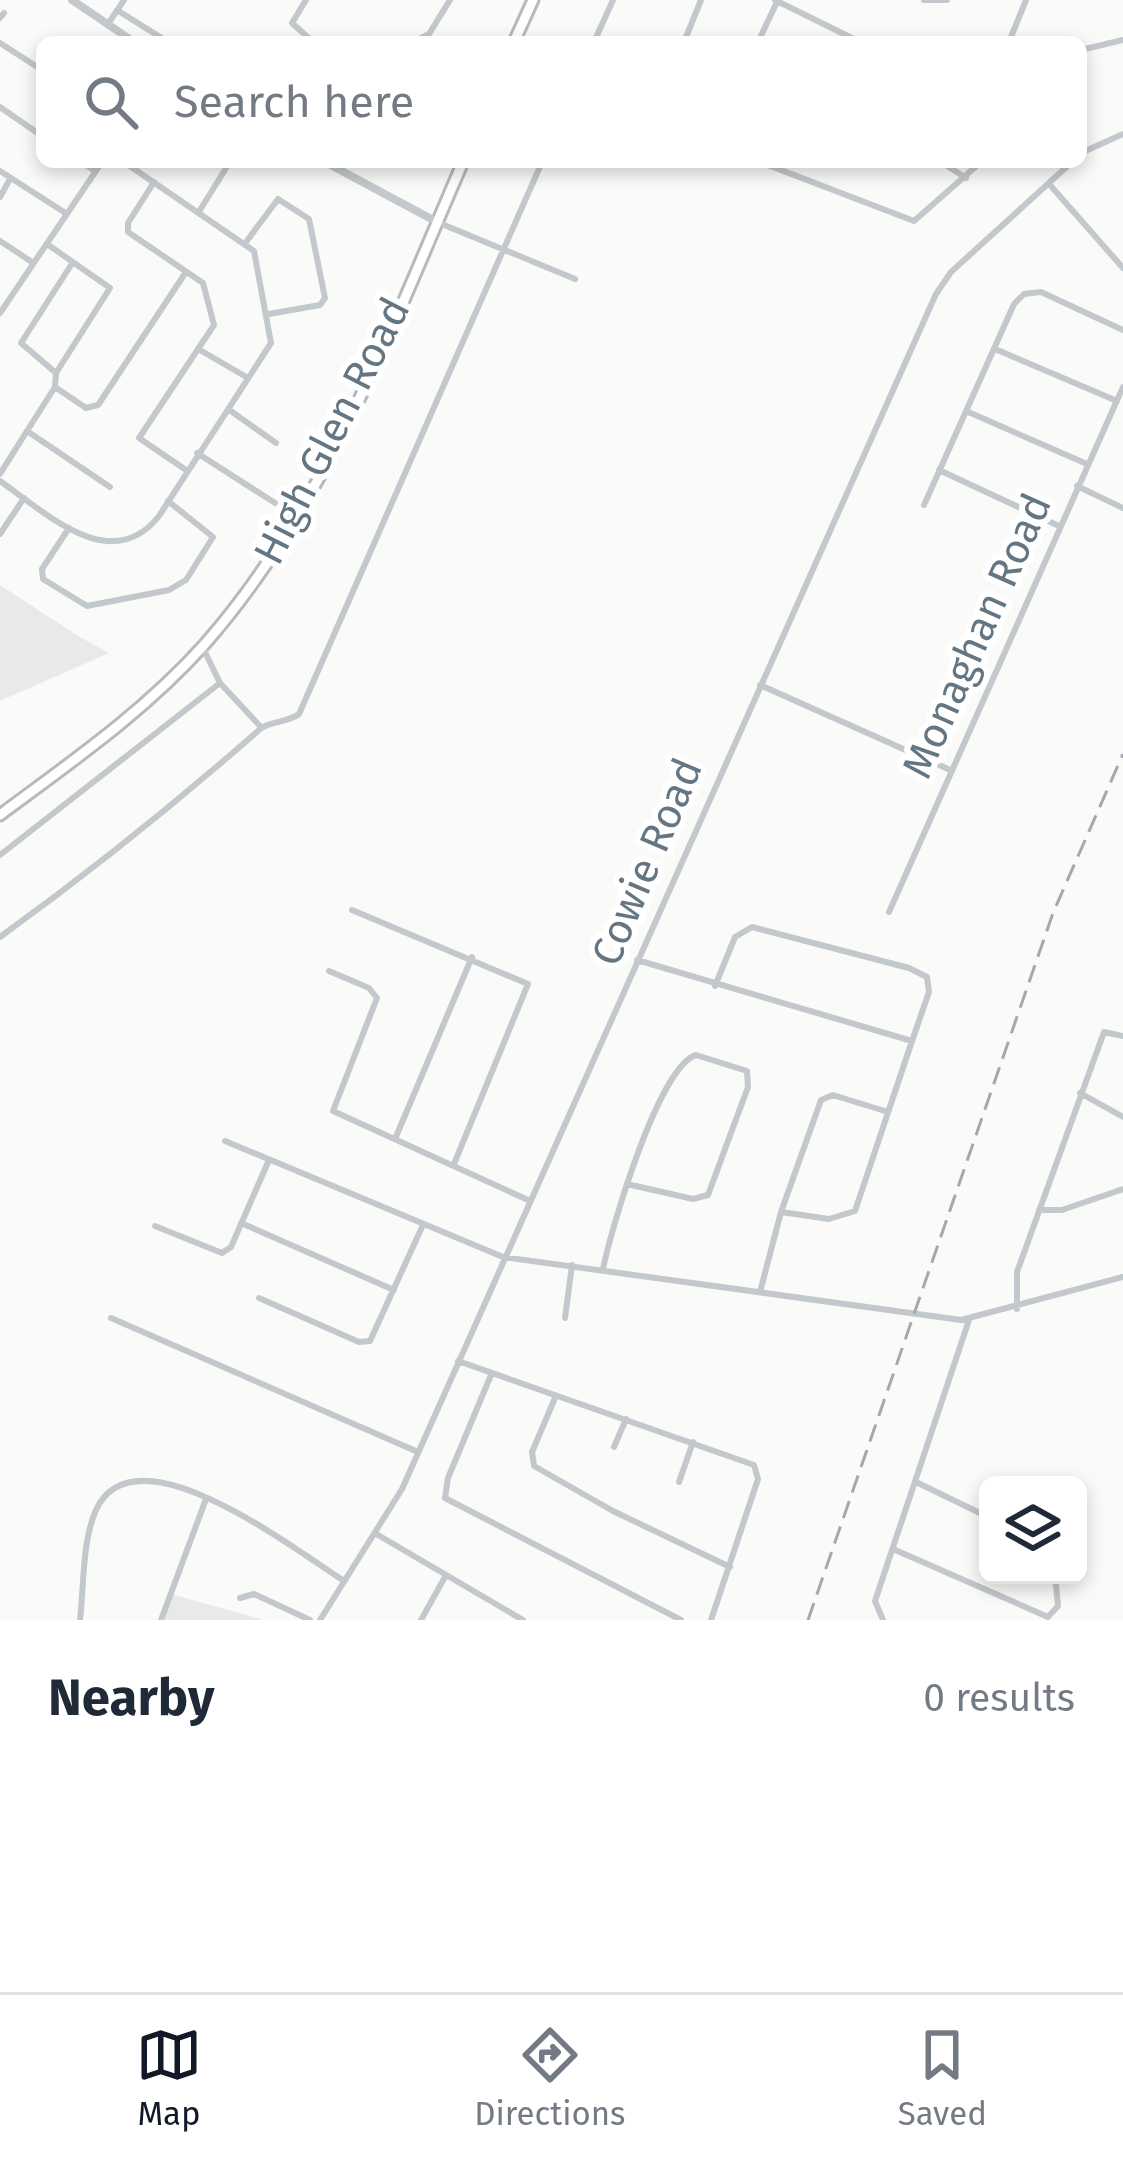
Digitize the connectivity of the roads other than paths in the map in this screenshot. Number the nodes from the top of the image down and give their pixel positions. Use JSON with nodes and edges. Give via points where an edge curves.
{"nodes":[{"id":1,"x":72,"y":0,"type":"edge"},
{"id":2,"x":124,"y":0,"type":"edge"},
{"id":3,"x":306,"y":0,"type":"edge"},
{"id":4,"x":450,"y":0,"type":"edge"},
{"id":5,"x":533,"y":0,"type":"edge"},
{"id":6,"x":613,"y":0,"type":"edge"},
{"id":7,"x":701,"y":0,"type":"edge"},
{"id":8,"x":924,"y":0,"type":"edge"},
{"id":9,"x":946,"y":0,"type":"edge"},
{"id":10,"x":1026,"y":0,"type":"edge"},
{"id":11,"x":776,"y":1,"type":"edge"},
{"id":12,"x":117,"y":10,"type":"junction"},
{"id":13,"x":108,"y":24,"type":"junction"},
{"id":14,"x":125,"y":36,"type":"edge"},
{"id":15,"x":158,"y":36,"type":"edge"},
{"id":16,"x":306,"y":36,"type":"edge"},
{"id":17,"x":425,"y":36,"type":"edge"},
{"id":18,"x":517,"y":36,"type":"edge"},
{"id":19,"x":597,"y":36,"type":"edge"},
{"id":20,"x":686,"y":36,"type":"edge"},
{"id":21,"x":761,"y":36,"type":"edge"},
{"id":22,"x":848,"y":36,"type":"edge"},
{"id":23,"x":1011,"y":36,"type":"edge"},
{"id":24,"x":1123,"y":40,"type":"edge"},
{"id":25,"x":0,"y":43,"type":"edge"},
{"id":26,"x":1087,"y":49,"type":"edge"},
{"id":27,"x":36,"y":66,"type":"edge"},
{"id":28,"x":0,"y":107,"type":"edge"},
{"id":29,"x":36,"y":132,"type":"edge"},
{"id":30,"x":1123,"y":134,"type":"edge"},
{"id":31,"x":1087,"y":150,"type":"edge"},
{"id":32,"x":91,"y":168,"type":"edge"},
{"id":33,"x":97,"y":168,"type":"edge"},
{"id":34,"x":133,"y":168,"type":"edge"},
{"id":35,"x":226,"y":168,"type":"edge"},
{"id":36,"x":336,"y":168,"type":"edge"},
{"id":37,"x":460,"y":168,"type":"edge"},
{"id":38,"x":539,"y":168,"type":"edge"},
{"id":39,"x":776,"y":168,"type":"edge"},
{"id":40,"x":950,"y":168,"type":"edge"},
{"id":41,"x":975,"y":168,"type":"edge"},
{"id":42,"x":1066,"y":168,"type":"edge"},
{"id":43,"x":0,"y":171,"type":"edge"},
{"id":44,"x":95,"y":171,"type":"junction"},
{"id":45,"x":11,"y":178,"type":"junction"},
{"id":46,"x":966,"y":178,"type":"junction"},
{"id":47,"x":154,"y":182,"type":"junction"},
{"id":48,"x":1050,"y":184,"type":"junction"},
{"id":49,"x":0,"y":196,"type":"edge"},
{"id":50,"x":200,"y":210,"type":"junction"},
{"id":51,"x":67,"y":214,"type":"junction"},
{"id":52,"x":436,"y":222,"type":"junction"},
{"id":53,"x":0,"y":241,"type":"edge"},
{"id":54,"x":245,"y":242,"type":"junction"},
{"id":55,"x":47,"y":244,"type":"junction"},
{"id":56,"x":504,"y":250,"type":"junction"},
{"id":57,"x":73,"y":262,"type":"junction"},
{"id":58,"x":33,"y":263,"type":"junction"},
{"id":59,"x":1123,"y":268,"type":"edge"},
{"id":60,"x":186,"y":272,"type":"junction"},
{"id":61,"x":575,"y":279,"type":"dead end"},
{"id":62,"x":0,"y":314,"type":"edge"},
{"id":63,"x":269,"y":314,"type":"junction"},
{"id":64,"x":1123,"y":330,"type":"edge"},
{"id":65,"x":995,"y":349,"type":"junction"},
{"id":66,"x":200,"y":350,"type":"junction"},
{"id":67,"x":56,"y":373,"type":"junction"},
{"id":68,"x":248,"y":379,"type":"junction"},
{"id":69,"x":55,"y":387,"type":"junction"},
{"id":70,"x":1123,"y":387,"type":"edge"},
{"id":71,"x":1117,"y":401,"type":"junction"},
{"id":72,"x":228,"y":409,"type":"junction"},
{"id":73,"x":966,"y":411,"type":"junction"},
{"id":74,"x":27,"y":431,"type":"junction"},
{"id":75,"x":277,"y":443,"type":"dead end"},
{"id":76,"x":197,"y":453,"type":"junction"},
{"id":77,"x":1087,"y":464,"type":"junction"},
{"id":78,"x":939,"y":470,"type":"junction"},
{"id":79,"x":186,"y":471,"type":"junction"},
{"id":80,"x":0,"y":478,"type":"edge"},
{"id":81,"x":110,"y":487,"type":"dead end"},
{"id":82,"x":1077,"y":487,"type":"junction"},
{"id":83,"x":24,"y":498,"type":"junction"},
{"id":84,"x":168,"y":501,"type":"junction"},
{"id":85,"x":275,"y":502,"type":"dead end"},
{"id":86,"x":924,"y":506,"type":"dead end"},
{"id":87,"x":1123,"y":508,"type":"edge"},
{"id":88,"x":1059,"y":526,"type":"junction"},
{"id":89,"x":68,"y":528,"type":"junction"},
{"id":90,"x":0,"y":534,"type":"edge"},
{"id":91,"x":202,"y":646,"type":"junction"},
{"id":92,"x":220,"y":683,"type":"junction"},
{"id":93,"x":759,"y":684,"type":"junction"},
{"id":94,"x":260,"y":726,"type":"junction"},
{"id":95,"x":949,"y":769,"type":"junction"},
{"id":96,"x":0,"y":815,"type":"edge"},
{"id":97,"x":0,"y":855,"type":"edge"},
{"id":98,"x":352,"y":910,"type":"dead end"},
{"id":99,"x":889,"y":912,"type":"dead end"},
{"id":100,"x":0,"y":937,"type":"edge"},
{"id":101,"x":472,"y":957,"type":"junction"},
{"id":102,"x":638,"y":960,"type":"junction"},
{"id":103,"x":328,"y":971,"type":"dead end"},
{"id":104,"x":715,"y":986,"type":"junction"},
{"id":105,"x":1123,"y":1036,"type":"edge"},
{"id":106,"x":912,"y":1041,"type":"junction"},
{"id":107,"x":1081,"y":1093,"type":"junction"},
{"id":108,"x":888,"y":1112,"type":"junction"},
{"id":109,"x":1123,"y":1117,"type":"edge"},
{"id":110,"x":395,"y":1139,"type":"junction"},
{"id":111,"x":225,"y":1141,"type":"dead end"},
{"id":112,"x":268,"y":1160,"type":"junction"},
{"id":113,"x":454,"y":1165,"type":"junction"},
{"id":114,"x":627,"y":1184,"type":"junction"},
{"id":115,"x":1123,"y":1189,"type":"edge"},
{"id":116,"x":528,"y":1200,"type":"junction"},
{"id":117,"x":1039,"y":1210,"type":"junction"},
{"id":118,"x":781,"y":1212,"type":"junction"},
{"id":119,"x":241,"y":1222,"type":"junction"},
{"id":120,"x":155,"y":1226,"type":"dead end"},
{"id":121,"x":422,"y":1227,"type":"junction"},
{"id":122,"x":503,"y":1257,"type":"junction"},
{"id":123,"x":572,"y":1265,"type":"junction"},
{"id":124,"x":603,"y":1269,"type":"junction"},
{"id":125,"x":1123,"y":1277,"type":"edge"},
{"id":126,"x":394,"y":1290,"type":"junction"},
{"id":127,"x":760,"y":1292,"type":"junction"},
{"id":128,"x":259,"y":1298,"type":"dead end"},
{"id":129,"x":1017,"y":1309,"type":"junction"},
{"id":130,"x":111,"y":1318,"type":"dead end"},
{"id":131,"x":565,"y":1318,"type":"dead end"},
{"id":132,"x":969,"y":1320,"type":"junction"},
{"id":133,"x":458,"y":1361,"type":"junction"},
{"id":134,"x":491,"y":1374,"type":"junction"},
{"id":135,"x":555,"y":1397,"type":"junction"},
{"id":136,"x":626,"y":1420,"type":"junction"},
{"id":137,"x":693,"y":1442,"type":"junction"},
{"id":138,"x":614,"y":1447,"type":"dead end"},
{"id":139,"x":418,"y":1452,"type":"junction"},
{"id":140,"x":679,"y":1482,"type":"dead end"},
{"id":141,"x":916,"y":1482,"type":"junction"},
{"id":142,"x":206,"y":1499,"type":"junction"},
{"id":143,"x":979,"y":1512,"type":"edge"},
{"id":144,"x":377,"y":1535,"type":"junction"},
{"id":145,"x":893,"y":1549,"type":"junction"},
{"id":146,"x":730,"y":1567,"type":"junction"},
{"id":147,"x":445,"y":1577,"type":"junction"},
{"id":148,"x":344,"y":1581,"type":"junction"},
{"id":149,"x":1056,"y":1584,"type":"edge"},
{"id":150,"x":240,"y":1598,"type":"dead end"},
{"id":151,"x":80,"y":1620,"type":"edge"},
{"id":152,"x":161,"y":1620,"type":"edge"},
{"id":153,"x":310,"y":1620,"type":"edge"},
{"id":154,"x":320,"y":1620,"type":"edge"},
{"id":155,"x":421,"y":1620,"type":"edge"},
{"id":156,"x":523,"y":1620,"type":"edge"},
{"id":157,"x":681,"y":1620,"type":"edge"},
{"id":158,"x":711,"y":1620,"type":"edge"},
{"id":159,"x":883,"y":1620,"type":"edge"}],
"edges":[{"from":1,"to":13,"type":"street"},
{"from":2,"to":12,"type":"street"},
{"from":3,"to":16,"type":"street","via":[[292,23]]},
{"from":4,"to":17,"type":"street"},
{"from":5,"to":18,"type":"main road"},
{"from":6,"to":19,"type":"street"},
{"from":7,"to":20,"type":"street"},
{"from":8,"to":9,"type":"street"},
{"from":10,"to":23,"type":"street"},
{"from":11,"to":21,"type":"street"},
{"from":11,"to":22,"type":"street"},
{"from":12,"to":13,"type":"street"},
{"from":12,"to":15,"type":"street"},
{"from":13,"to":14,"type":"street"},
{"from":24,"to":26,"type":"street"},
{"from":25,"to":27,"type":"street"},
{"from":28,"to":29,"type":"street"},
{"from":30,"to":31,"type":"street"},
{"from":32,"to":44,"type":"street"},
{"from":33,"to":44,"type":"street"},
{"from":34,"to":47,"type":"street"},
{"from":35,"to":50,"type":"street"},
{"from":36,"to":52,"type":"street"},
{"from":37,"to":52,"type":"main road","name":"High Glen Road"},
{"from":38,"to":56,"type":"street"},
{"from":39,"to":46,"type":"street","via":[[914,221]]},
{"from":40,"to":46,"type":"street"},
{"from":41,"to":46,"type":"street"},
{"from":42,"to":48,"type":"street","name":"Cowie Road"},
{"from":43,"to":45,"type":"street"},
{"from":44,"to":51,"type":"street"},
{"from":45,"to":49,"type":"street"},
{"from":45,"to":51,"type":"street"},
{"from":47,"to":50,"type":"street"},
{"from":47,"to":60,"type":"street","via":[[127,230]]},
{"from":48,"to":59,"type":"street"},
{"from":48,"to":93,"type":"street","name":"Cowie Road","via":[[941,285]]},
{"from":50,"to":54,"type":"street"},
{"from":51,"to":55,"type":"street"},
{"from":52,"to":56,"type":"street"},
{"from":52,"to":91,"type":"main road","name":"High Glen Road","via":[[300,511]]},
{"from":53,"to":58,"type":"street"},
{"from":54,"to":63,"type":"street","via":[[257,257]]},
{"from":54,"to":63,"type":"street","via":[[278,199],[309,219],[324,300]]},
{"from":55,"to":57,"type":"street"},
{"from":55,"to":58,"type":"street"},
{"from":56,"to":61,"type":"street"},
{"from":56,"to":94,"type":"street","via":[[310,694],[286,724]]},
{"from":57,"to":67,"type":"street","via":[[21,343]]},
{"from":57,"to":67,"type":"street","via":[[110,290]]},
{"from":58,"to":62,"type":"street"},
{"from":60,"to":66,"type":"street","via":[[208,292],[214,328]]},
{"from":60,"to":69,"type":"street","via":[[98,405],[86,408]]},
{"from":63,"to":68,"type":"street","via":[[271,343]]},
{"from":64,"to":65,"type":"street","via":[[1041,292],[1024,294]]},
{"from":65,"to":71,"type":"street"},
{"from":65,"to":73,"type":"street"},
{"from":66,"to":68,"type":"street"},
{"from":66,"to":79,"type":"street","via":[[139,438]]},
{"from":67,"to":69,"type":"street"},
{"from":68,"to":72,"type":"street"},
{"from":69,"to":74,"type":"street"},
{"from":70,"to":71,"type":"street","name":"Monaghan Road"},
{"from":71,"to":77,"type":"street","name":"Monaghan Road"},
{"from":72,"to":75,"type":"street"},
{"from":72,"to":76,"type":"street"},
{"from":73,"to":77,"type":"street"},
{"from":73,"to":78,"type":"street"},
{"from":74,"to":80,"type":"street"},
{"from":74,"to":81,"type":"street"},
{"from":76,"to":79,"type":"street"},
{"from":76,"to":85,"type":"street"},
{"from":77,"to":82,"type":"street","name":"Monaghan Road"},
{"from":78,"to":86,"type":"street"},
{"from":78,"to":88,"type":"street"},
{"from":79,"to":84,"type":"street"},
{"from":80,"to":83,"type":"street"},
{"from":82,"to":87,"type":"street"},
{"from":82,"to":88,"type":"street","name":"Monaghan Road"},
{"from":83,"to":89,"type":"street"},
{"from":83,"to":90,"type":"street"},
{"from":84,"to":89,"type":"street","via":[[150,527],[110,542],[91,542]]},
{"from":84,"to":89,"type":"street","via":[[212,537],[185,580],[169,590],[90,606],[76,601],[44,579]]},
{"from":88,"to":95,"type":"street","name":"Monaghan Road"},
{"from":91,"to":92,"type":"street"},
{"from":91,"to":96,"type":"main road","name":"High Glen Road","via":[[133,714]]},
{"from":92,"to":94,"type":"street"},
{"from":92,"to":97,"type":"street"},
{"from":93,"to":95,"type":"street"},
{"from":93,"to":102,"type":"street","name":"Cowie Road"},
{"from":94,"to":100,"type":"street","via":[[213,774]]},
{"from":95,"to":99,"type":"street","name":"Monaghan Road"},
{"from":98,"to":101,"type":"street"},
{"from":101,"to":110,"type":"street"},
{"from":101,"to":113,"type":"street","via":[[528,984]]},
{"from":102,"to":104,"type":"street"},
{"from":102,"to":116,"type":"street","name":"Cowie Road"},
{"from":103,"to":110,"type":"street","via":[[377,998],[333,1111]]},
{"from":104,"to":106,"type":"street"},
{"from":104,"to":106,"type":"street","via":[[735,937],[752,927],[909,968],[930,987]]},
{"from":105,"to":107,"type":"street","via":[[1104,1032]]},
{"from":106,"to":108,"type":"street"},
{"from":107,"to":109,"type":"street"},
{"from":107,"to":117,"type":"street"},
{"from":108,"to":118,"type":"street","via":[[855,1211],[829,1219]]},
{"from":108,"to":118,"type":"street","via":[[833,1095],[821,1100]]},
{"from":110,"to":113,"type":"street"},
{"from":111,"to":112,"type":"street"},
{"from":112,"to":119,"type":"street"},
{"from":112,"to":121,"type":"street"},
{"from":113,"to":116,"type":"street"},
{"from":114,"to":114,"type":"street","via":[[683,1060],[705,1057],[747,1071],[744,1101],[708,1195]]},
{"from":114,"to":124,"type":"street"},
{"from":115,"to":117,"type":"street"},
{"from":116,"to":122,"type":"street","name":"Cowie Road"},
{"from":117,"to":129,"type":"street","via":[[1017,1272]]},
{"from":118,"to":127,"type":"street"},
{"from":119,"to":120,"type":"street","via":[[222,1253]]},
{"from":119,"to":126,"type":"street"},
{"from":121,"to":122,"type":"street"},
{"from":121,"to":126,"type":"street"},
{"from":122,"to":123,"type":"street"},
{"from":122,"to":133,"type":"street","name":"Cowie Road"},
{"from":123,"to":124,"type":"street"},
{"from":123,"to":131,"type":"street"},
{"from":124,"to":127,"type":"street"},
{"from":125,"to":129,"type":"street"},
{"from":126,"to":128,"type":"street","via":[[370,1341],[359,1342]]},
{"from":127,"to":132,"type":"street"},
{"from":129,"to":132,"type":"street"},
{"from":130,"to":139,"type":"street"},
{"from":132,"to":141,"type":"street"},
{"from":133,"to":134,"type":"street"},
{"from":133,"to":139,"type":"street","name":"Cowie Road"},
{"from":134,"to":135,"type":"street"},
{"from":134,"to":157,"type":"street","via":[[446,1498]]},
{"from":135,"to":136,"type":"street"},
{"from":135,"to":146,"type":"street","via":[[534,1466]]},
{"from":136,"to":137,"type":"street"},
{"from":136,"to":138,"type":"street"},
{"from":137,"to":140,"type":"street"},
{"from":137,"to":146,"type":"street","via":[[758,1471]]},
{"from":139,"to":144,"type":"street","name":"Cowie Road"},
{"from":141,"to":143,"type":"street"},
{"from":141,"to":145,"type":"street"},
{"from":142,"to":148,"type":"street"},
{"from":142,"to":151,"type":"street","via":[[142,1477],[110,1489],[91,1530]]},
{"from":142,"to":152,"type":"street"},
{"from":144,"to":147,"type":"street"},
{"from":144,"to":148,"type":"street","name":"Cowie Road"},
{"from":145,"to":149,"type":"street","via":[[1048,1617],[1058,1606]]},
{"from":145,"to":159,"type":"street","via":[[875,1600]]},
{"from":146,"to":158,"type":"street"},
{"from":147,"to":155,"type":"street"},
{"from":147,"to":156,"type":"street"},
{"from":148,"to":154,"type":"street","name":"Cowie Road"},
{"from":150,"to":153,"type":"street","via":[[254,1594]]}]}
